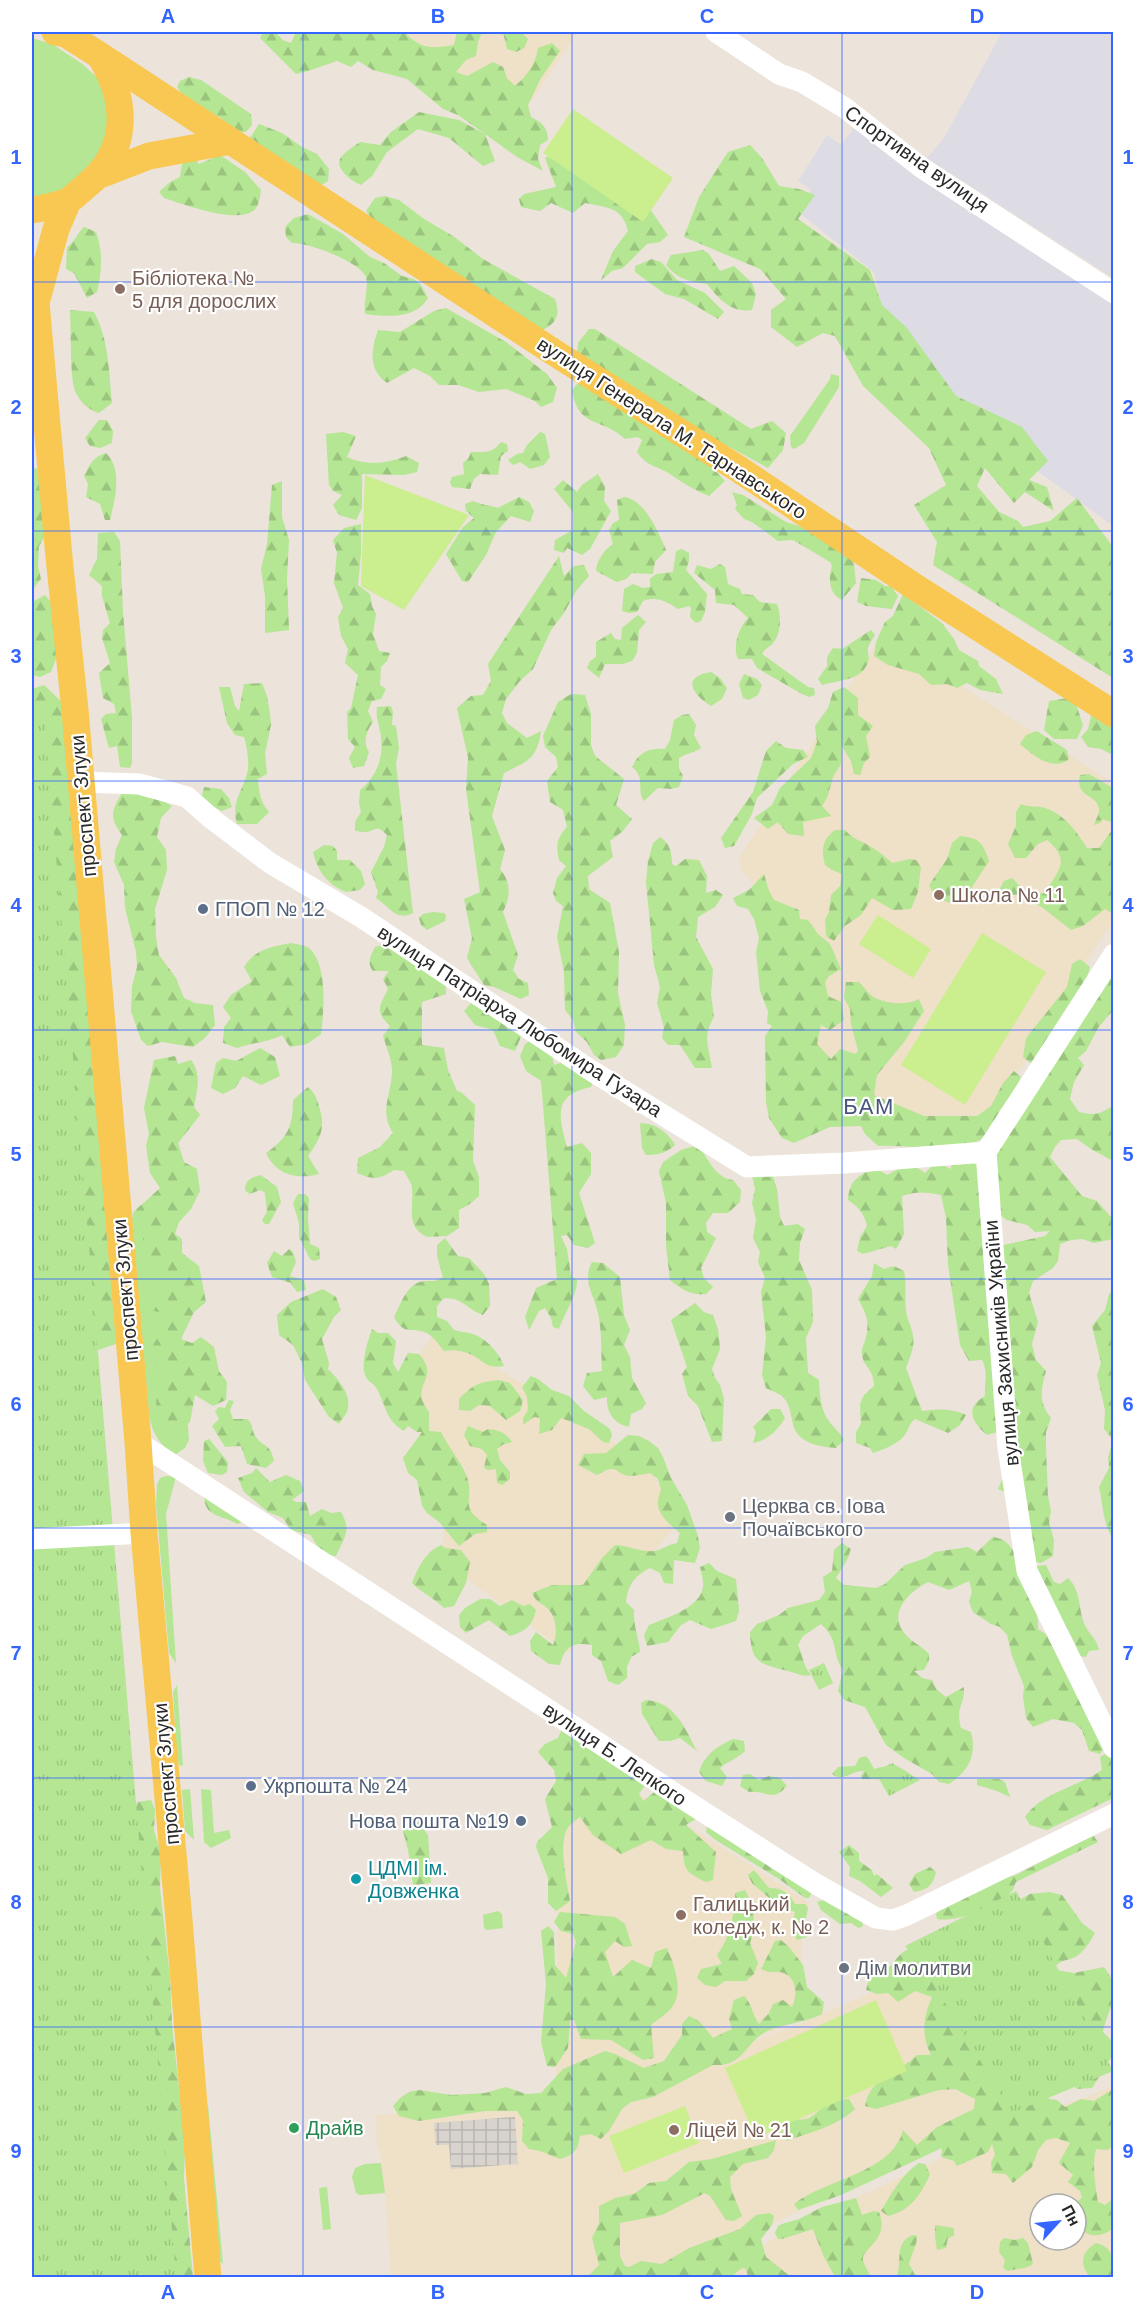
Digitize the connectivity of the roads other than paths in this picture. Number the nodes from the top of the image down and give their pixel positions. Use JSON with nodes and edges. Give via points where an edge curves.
{"nodes":[{"id":1,"x":61,"y":32,"type":"edge"},
{"id":2,"x":716,"y":32,"type":"edge"},
{"id":3,"x":99,"y":55,"type":"junction"},
{"id":4,"x":231,"y":141,"type":"junction"},
{"id":5,"x":100,"y":175,"type":"junction"},
{"id":6,"x":68,"y":201,"type":"junction"},
{"id":7,"x":32,"y":210,"type":"edge"},
{"id":8,"x":1113,"y":293,"type":"edge"},
{"id":9,"x":34,"y":297,"type":"edge"},
{"id":10,"x":1113,"y":714,"type":"edge"},
{"id":11,"x":80,"y":782,"type":"junction"},
{"id":12,"x":1113,"y":954,"type":"edge"},
{"id":13,"x":986,"y":1152,"type":"junction"},
{"id":14,"x":138,"y":1442,"type":"junction"},
{"id":15,"x":144,"y":1533,"type":"junction"},
{"id":16,"x":32,"y":1539,"type":"edge"},
{"id":17,"x":1113,"y":1748,"type":"edge"},
{"id":18,"x":1113,"y":1814,"type":"edge"},
{"id":19,"x":208,"y":2277,"type":"edge"}],
"edges":[{"from":1,"to":3,"type":"main road","name":"вулиця Генерала М. Тарнавського"},
{"from":2,"to":8,"type":"street","name":"Спортивна вулиця","via":[[779,74],[845,108],[922,168]]},
{"from":3,"to":4,"type":"main road","name":"вулиця Генерала М. Тарнавського"},
{"from":3,"to":5,"type":"main road","via":[[112,75],[122,110],[116,148]]},
{"from":4,"to":5,"type":"main road","via":[[159,153]]},
{"from":4,"to":10,"type":"main road","name":"вулиця Генерала М. Тарнавського"},
{"from":5,"to":6,"type":"main road"},
{"from":6,"to":7,"type":"main road"},
{"from":6,"to":9,"type":"main road","name":"проспект Злуки"},
{"from":9,"to":11,"type":"main road","name":"проспект Злуки"},
{"from":11,"to":13,"type":"street","name":"вулиця Патріарха Любомира Гузара","via":[[139,784],[187,797],[270,863],[361,917],[592,1071],[747,1167]]},
{"from":11,"to":14,"type":"main road","name":"проспект Злуки"},
{"from":12,"to":13,"type":"street"},
{"from":13,"to":17,"type":"street","name":"вулиця Захисників України","via":[[1008,1448],[1027,1571]]},
{"from":14,"to":15,"type":"main road","name":"проспект Злуки"},
{"from":14,"to":18,"type":"street","name":"вулиця Б. Лепкого","via":[[677,1796],[876,1918],[893,1920],[907,1915]]},
{"from":15,"to":16,"type":"street"},
{"from":15,"to":19,"type":"main road","name":"проспект Злуки"}]}
